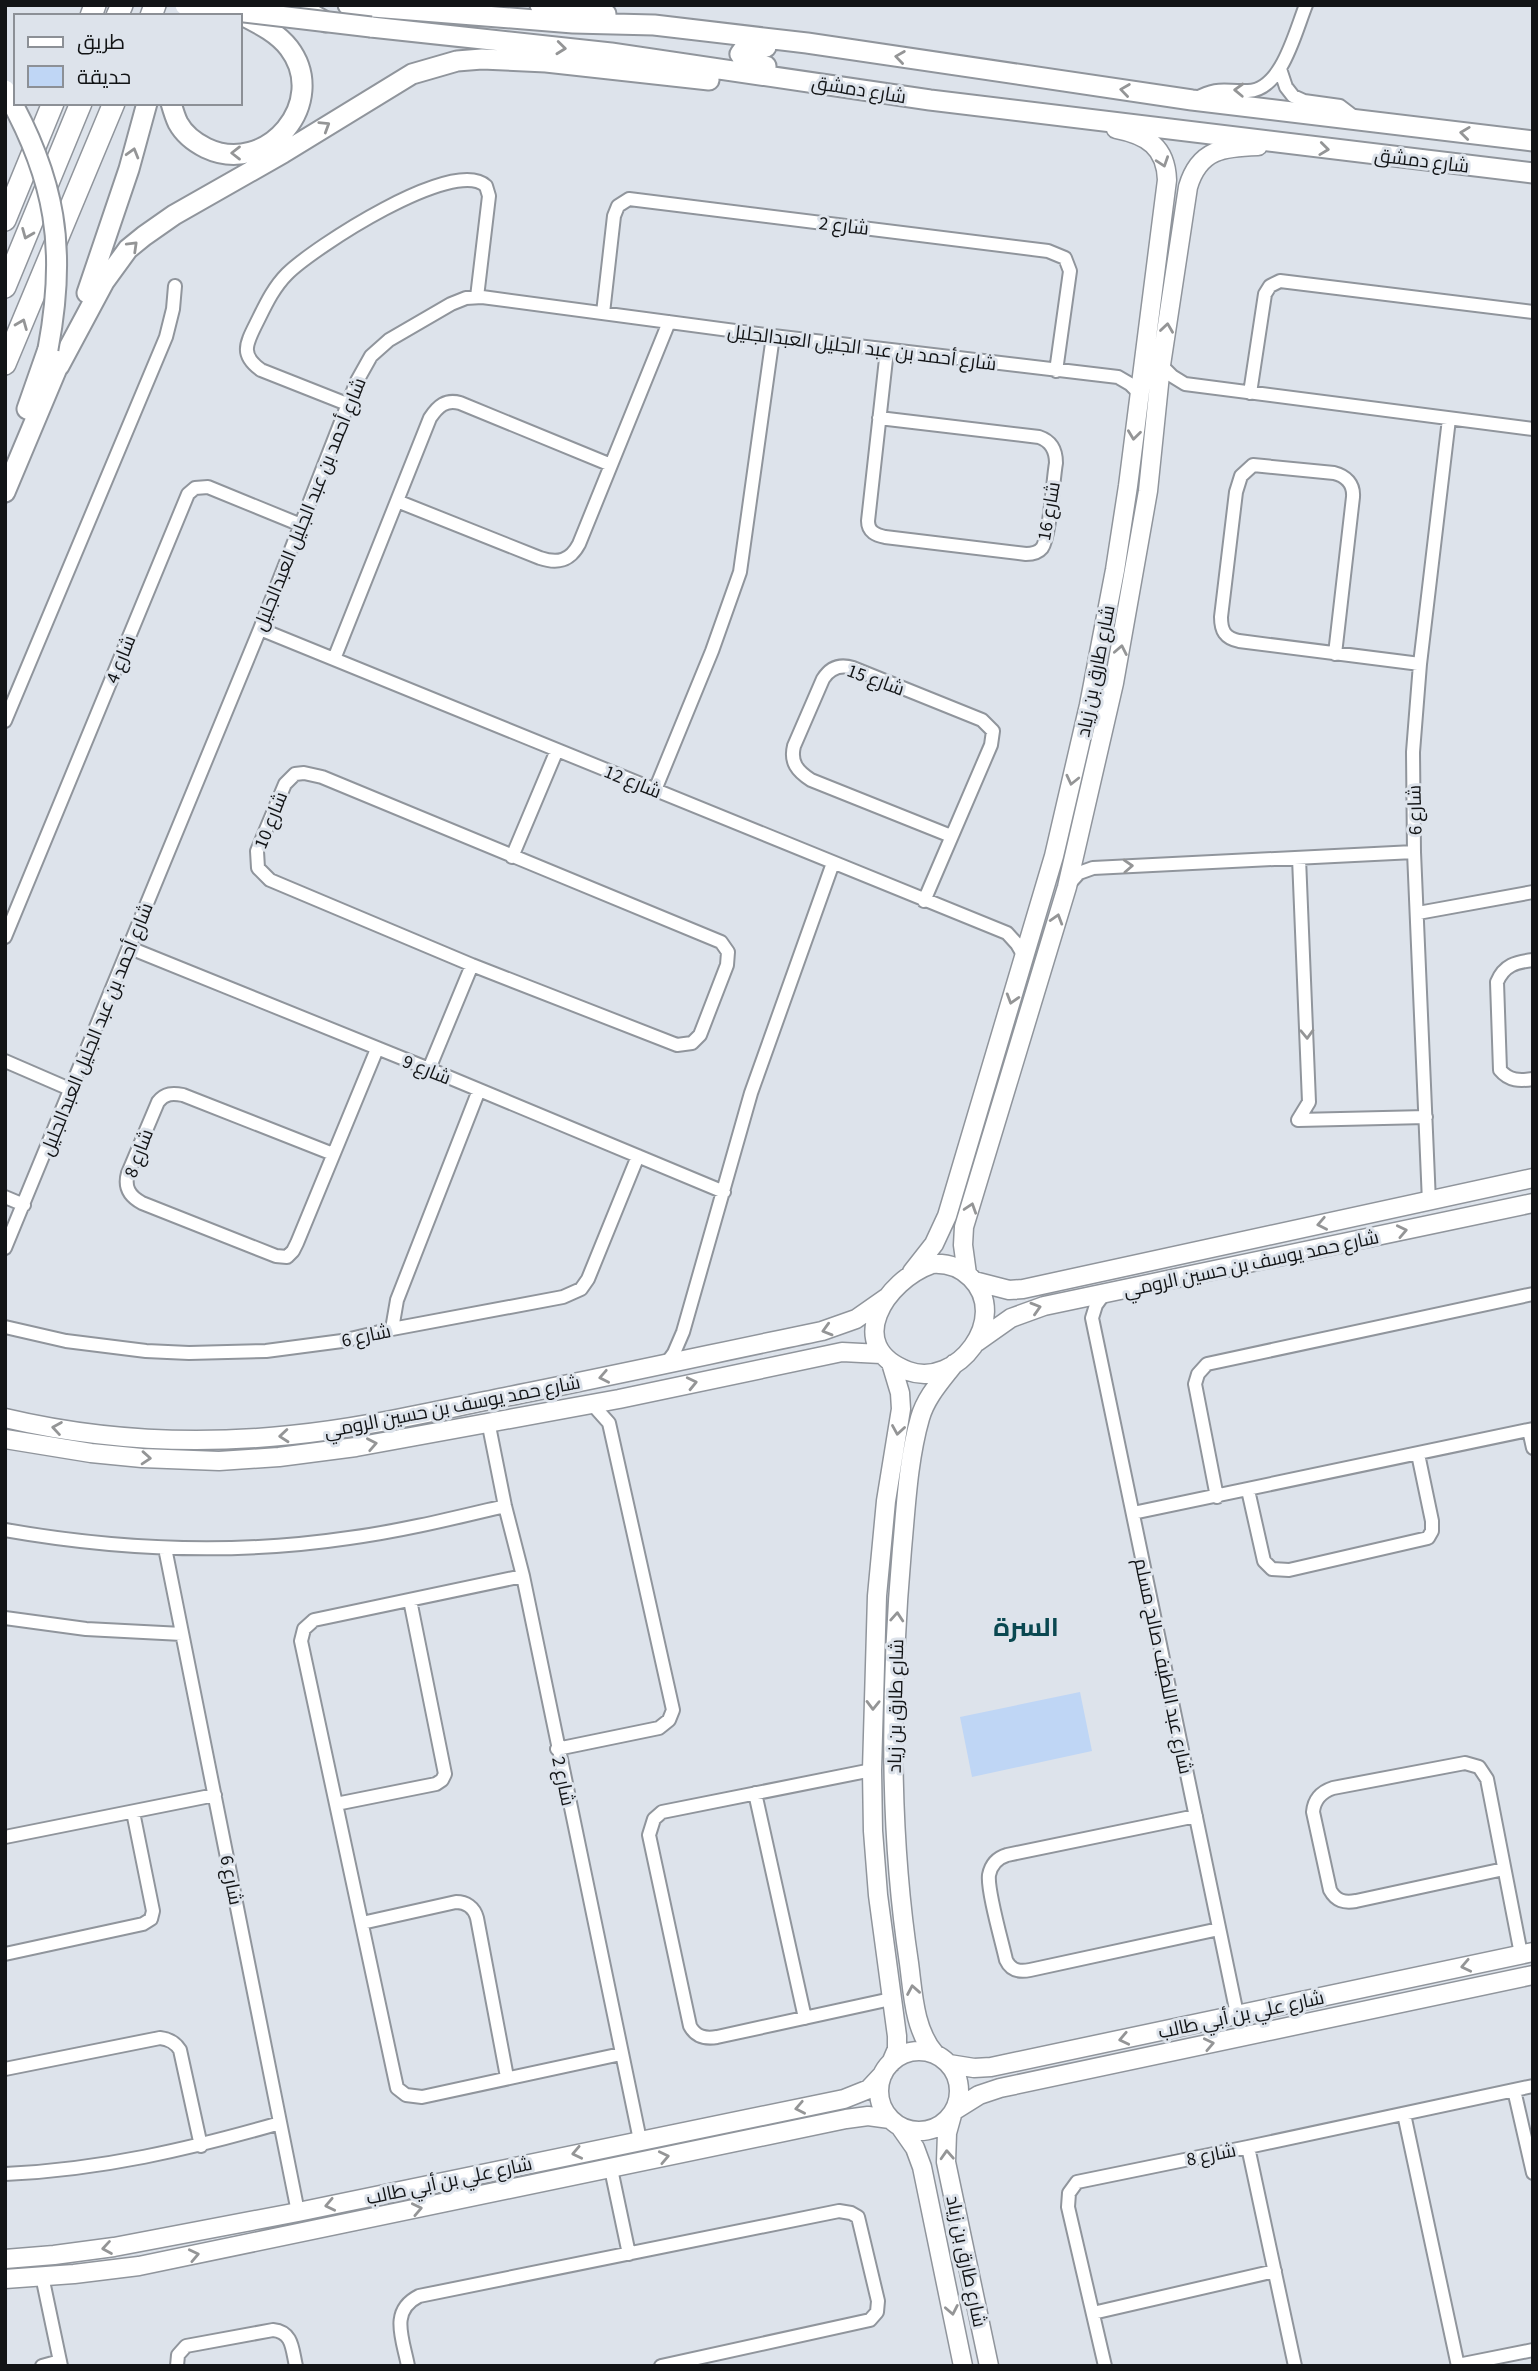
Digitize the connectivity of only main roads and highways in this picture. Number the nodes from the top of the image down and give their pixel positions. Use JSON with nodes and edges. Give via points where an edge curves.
{"nodes":[{"id":1,"x":186,"y":5,"type":"edge"},
{"id":2,"x":296,"y":5,"type":"edge"},
{"id":3,"x":348,"y":5,"type":"edge"},
{"id":4,"x":540,"y":5,"type":"edge"},
{"id":5,"x":235,"y":11,"type":"junction"},
{"id":6,"x":240,"y":14,"type":"edge"},
{"id":7,"x":242,"y":15,"type":"edge"},
{"id":8,"x":654,"y":26,"type":"junction"},
{"id":9,"x":807,"y":43,"type":"junction"},
{"id":10,"x":546,"y":62,"type":"junction"},
{"id":11,"x":852,"y":89,"type":"junction"},
{"id":12,"x":5,"y":90,"type":"edge"},
{"id":13,"x":54,"y":105,"type":"edge"},
{"id":14,"x":80,"y":105,"type":"edge"},
{"id":15,"x":113,"y":105,"type":"edge"},
{"id":16,"x":146,"y":105,"type":"edge"},
{"id":17,"x":172,"y":105,"type":"edge"},
{"id":18,"x":1173,"y":130,"type":"junction"},
{"id":19,"x":1533,"y":141,"type":"edge"},
{"id":20,"x":1533,"y":173,"type":"edge"},
{"id":21,"x":5,"y":220,"type":"edge"},
{"id":22,"x":5,"y":287,"type":"edge"},
{"id":23,"x":53,"y":358,"type":"junction"},
{"id":24,"x":5,"y":365,"type":"edge"},
{"id":25,"x":5,"y":461,"type":"edge"},
{"id":26,"x":5,"y":492,"type":"edge"}],
"edges":[{"from":1,"to":5,"type":"main road","name":"شارع دمشق","bridge":true},
{"from":2,"to":10,"type":"main road","via":[[371,38]]},
{"from":3,"to":8,"type":"main road","name":"شارع دمشق"},
{"from":4,"to":8,"type":"main road"},
{"from":5,"to":6,"type":"main road","one_way":true},
{"from":5,"to":11,"type":"main road","name":"شارع دمشق","one_way":true,"bridge":true,"via":[[611,53]]},
{"from":7,"to":17,"type":"main road","one_way":true,"via":[[275,34],[294,55],[301,73],[295,117],[282,134],[267,146],[237,155],[214,151],[194,141],[180,126]]},
{"from":8,"to":9,"type":"main road","name":"شارع دمشق"},
{"from":9,"to":18,"type":"main road","via":[[785,48],[748,46],[740,57],[747,63],[891,86],[1154,120]]},
{"from":19,"to":9,"type":"main road","name":"شارع دمشق","one_way":true,"via":[[1192,100]]},
{"from":10,"to":11,"type":"main road","via":[[828,93]]},
{"from":23,"to":10,"type":"main road","one_way":true,"via":[[116,264],[158,225],[412,74],[457,61]]},
{"from":11,"to":18,"type":"main road","name":"شارع دمشق"},
{"from":12,"to":23,"type":"main road","bridge":true,"via":[[40,160],[54,218],[58,257]]},
{"from":13,"to":21,"type":"highway"},
{"from":14,"to":22,"type":"highway","one_way":true},
{"from":24,"to":15,"type":"highway","one_way":true},
{"from":23,"to":16,"type":"main road","one_way":true,"via":[[97,268]]},
{"from":18,"to":20,"type":"main road","name":"شارع دمشق","one_way":true},
{"from":23,"to":25,"type":"main road"},
{"from":23,"to":26,"type":"main road"}]}
